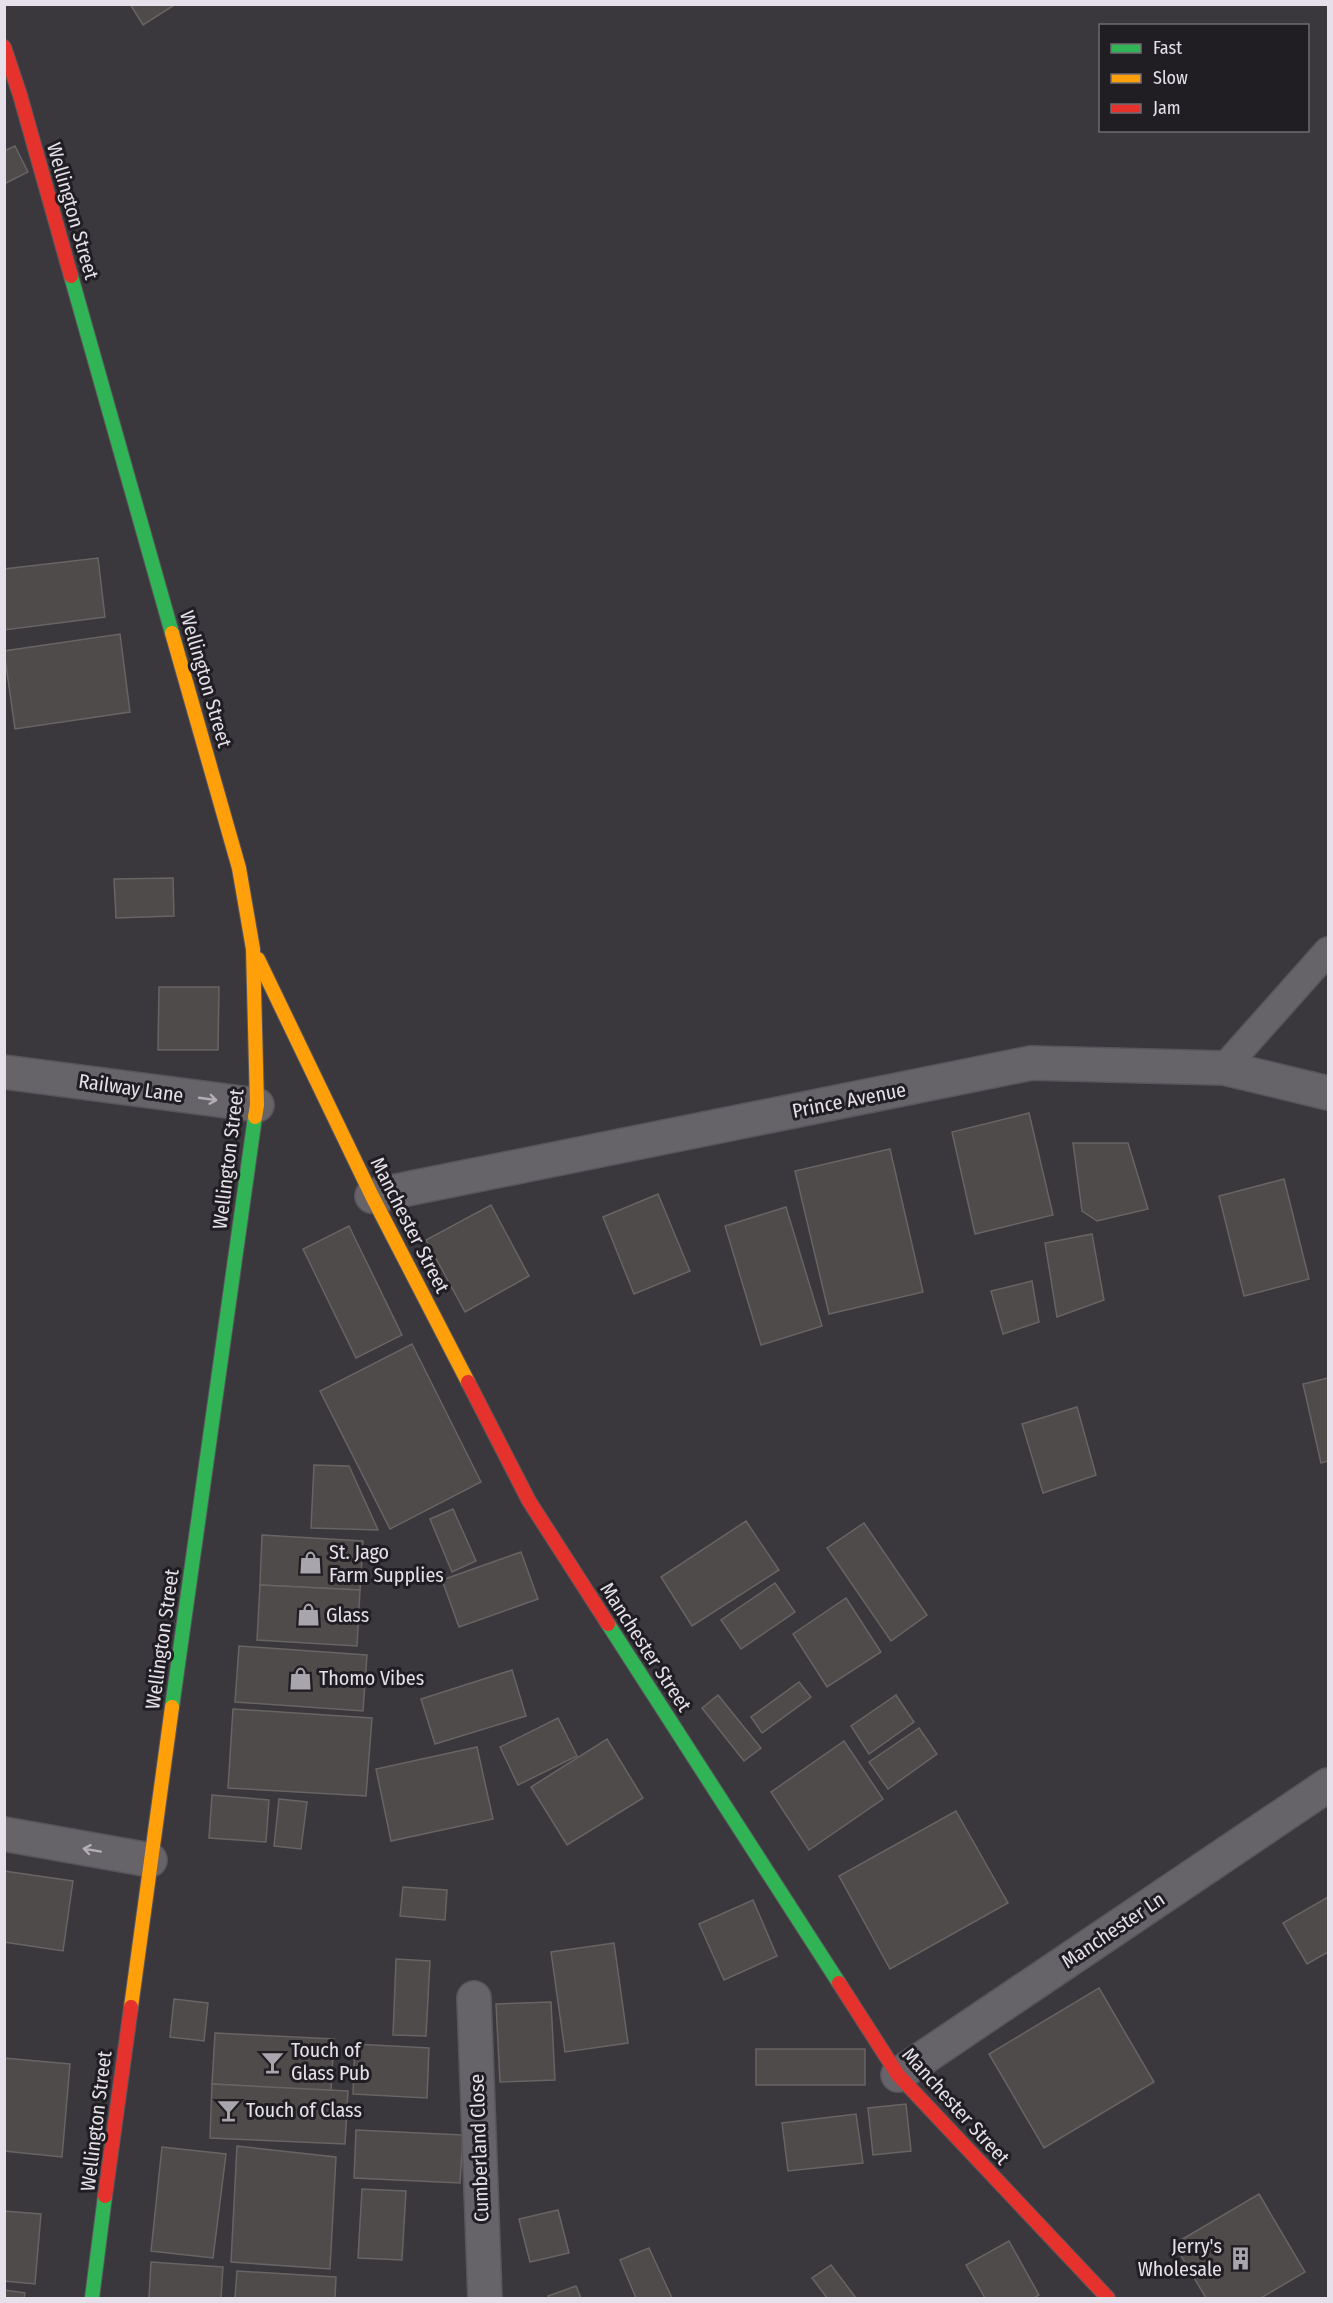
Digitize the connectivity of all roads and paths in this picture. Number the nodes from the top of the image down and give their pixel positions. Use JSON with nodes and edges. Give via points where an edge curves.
{"nodes":[{"id":1,"x":6,"y":59,"type":"edge"},
{"id":2,"x":253,"y":949,"type":"junction"},
{"id":3,"x":1329,"y":951,"type":"edge"},
{"id":4,"x":1224,"y":1068,"type":"junction"},
{"id":5,"x":4,"y":1072,"type":"edge"},
{"id":6,"x":1329,"y":1093,"type":"edge"},
{"id":7,"x":257,"y":1105,"type":"junction"},
{"id":8,"x":372,"y":1196,"type":"junction"},
{"id":9,"x":1329,"y":1785,"type":"edge"},
{"id":10,"x":4,"y":1834,"type":"edge"},
{"id":11,"x":150,"y":1860,"type":"junction"},
{"id":12,"x":474,"y":1998,"type":"dead end"},
{"id":13,"x":898,"y":2075,"type":"junction"},
{"id":14,"x":92,"y":2298,"type":"edge"},
{"id":15,"x":485,"y":2298,"type":"edge"},
{"id":16,"x":1108,"y":2298,"type":"edge"}],
"edges":[{"from":1,"to":2,"type":"main road","name":"Wellington Street","via":[[239,868]]},
{"from":2,"to":7,"type":"main road","name":"Wellington Street"},
{"from":2,"to":8,"type":"main road","name":"Manchester Street"},
{"from":3,"to":4,"type":"lane"},
{"from":4,"to":6,"type":"street","name":"Prince Avenue"},
{"from":4,"to":8,"type":"street","name":"Prince Avenue","via":[[1031,1063]]},
{"from":5,"to":7,"type":"street","name":"Railway Lane","one_way":true},
{"from":7,"to":11,"type":"main road","name":"Wellington Street"},
{"from":8,"to":13,"type":"main road","name":"Manchester Street","via":[[529,1501]]},
{"from":9,"to":13,"type":"street","name":"Manchester Ln"},
{"from":11,"to":10,"type":"street","one_way":true},
{"from":11,"to":14,"type":"main road","name":"Wellington Street"},
{"from":12,"to":15,"type":"street","name":"Cumberland Close"},
{"from":13,"to":16,"type":"main road","name":"Manchester Street"}]}
